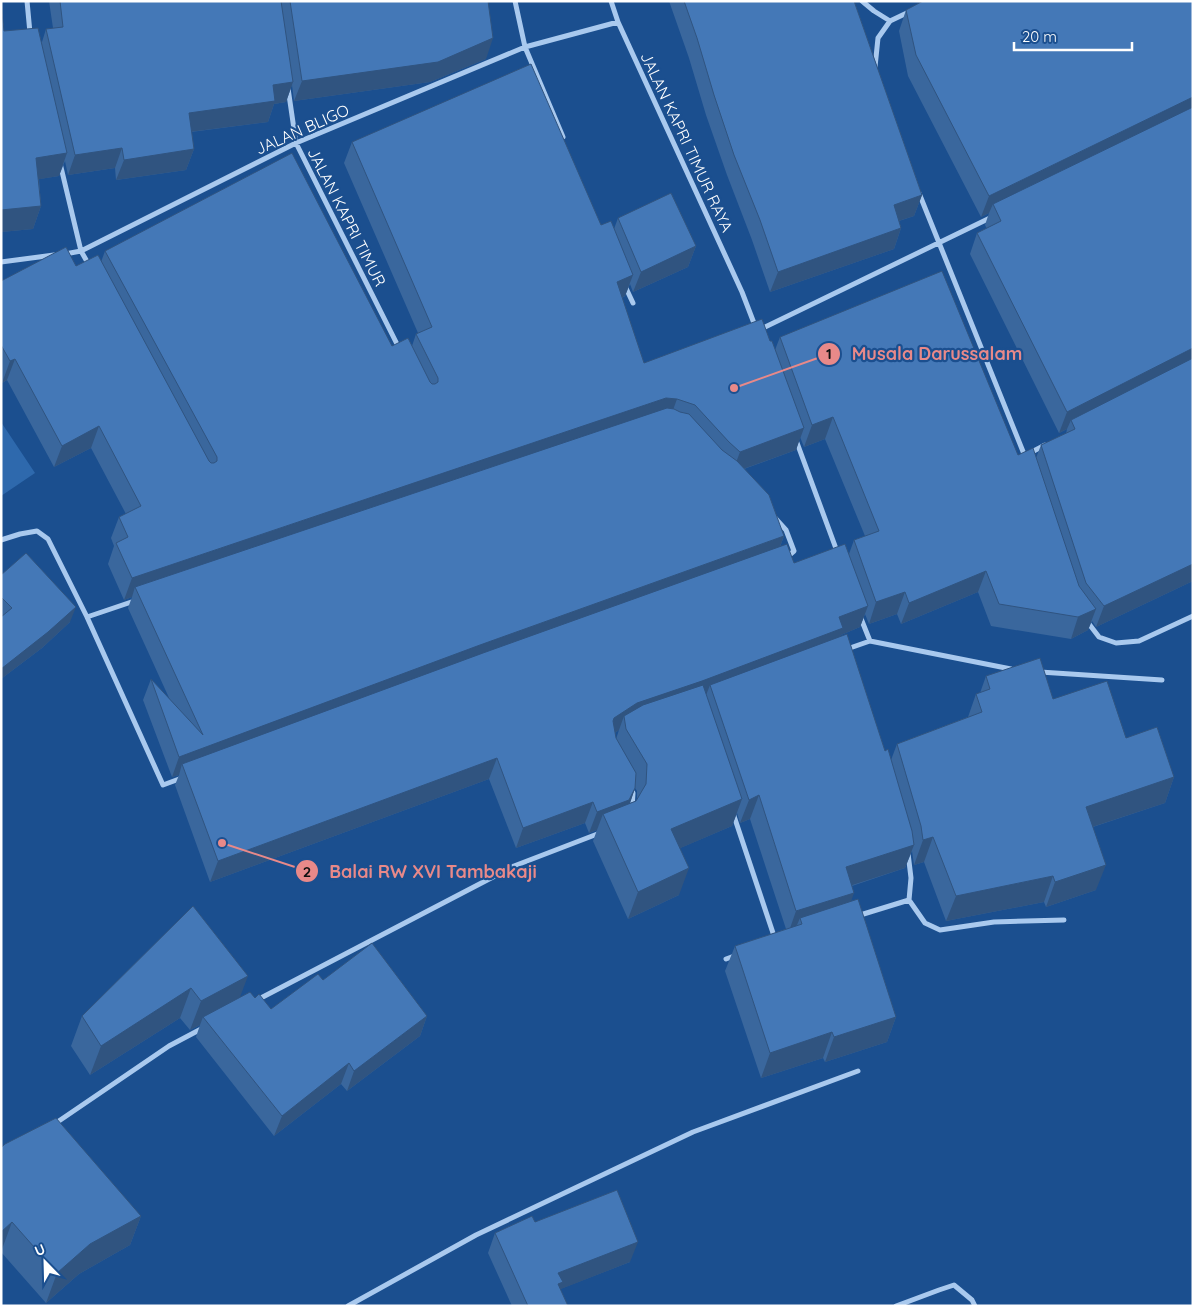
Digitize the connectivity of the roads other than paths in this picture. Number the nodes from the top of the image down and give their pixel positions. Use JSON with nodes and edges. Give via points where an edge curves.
{"nodes":[{"id":1,"x":27,"y":1,"type":"edge"},
{"id":2,"x":515,"y":1,"type":"edge"},
{"id":3,"x":611,"y":1,"type":"edge"},
{"id":4,"x":862,"y":1,"type":"edge"},
{"id":5,"x":914,"y":9,"type":"edge"},
{"id":6,"x":618,"y":22,"type":"junction"},
{"id":7,"x":890,"y":22,"type":"junction"},
{"id":8,"x":21,"y":37,"type":"edge"},
{"id":9,"x":525,"y":47,"type":"junction"},
{"id":10,"x":877,"y":73,"type":"edge"},
{"id":11,"x":288,"y":87,"type":"edge"},
{"id":12,"x":564,"y":138,"type":"edge"},
{"id":13,"x":296,"y":144,"type":"junction"},
{"id":14,"x":59,"y":158,"type":"edge"},
{"id":15,"x":917,"y":187,"type":"edge"},
{"id":16,"x":1000,"y":213,"type":"edge"},
{"id":17,"x":939,"y":242,"type":"junction"},
{"id":18,"x":81,"y":252,"type":"junction"},
{"id":19,"x":1,"y":262,"type":"edge"},
{"id":20,"x":90,"y":268,"type":"edge"},
{"id":21,"x":621,"y":276,"type":"edge"},
{"id":22,"x":633,"y":304,"type":"dead end"},
{"id":23,"x":757,"y":331,"type":"junction"},
{"id":24,"x":760,"y":340,"type":"edge"},
{"id":25,"x":404,"y":358,"type":"edge"},
{"id":26,"x":794,"y":434,"type":"edge"},
{"id":27,"x":1052,"y":442,"type":"edge"},
{"id":28,"x":1025,"y":455,"type":"junction"},
{"id":29,"x":1028,"y":465,"type":"edge"},
{"id":30,"x":1,"y":540,"type":"edge"},
{"id":31,"x":838,"y":556,"type":"edge"},
{"id":32,"x":858,"y":610,"type":"edge"},
{"id":33,"x":1081,"y":614,"type":"edge"},
{"id":34,"x":1193,"y":616,"type":"edge"},
{"id":35,"x":87,"y":617,"type":"junction"},
{"id":36,"x":870,"y":641,"type":"junction"},
{"id":37,"x":847,"y":649,"type":"junction"},
{"id":38,"x":838,"y":653,"type":"edge"},
{"id":39,"x":850,"y":658,"type":"edge"},
{"id":40,"x":1016,"y":670,"type":"edge"},
{"id":41,"x":1035,"y":671,"type":"edge"},
{"id":42,"x":1162,"y":680,"type":"dead end"},
{"id":43,"x":629,"y":786,"type":"edge"},
{"id":44,"x":632,"y":810,"type":"edge"},
{"id":45,"x":732,"y":810,"type":"edge"},
{"id":46,"x":606,"y":831,"type":"edge"},
{"id":47,"x":905,"y":844,"type":"edge"},
{"id":48,"x":909,"y":900,"type":"junction"},
{"id":49,"x":852,"y":918,"type":"edge"},
{"id":50,"x":1064,"y":920,"type":"dead end"},
{"id":51,"x":768,"y":945,"type":"edge"},
{"id":52,"x":743,"y":953,"type":"edge"},
{"id":53,"x":726,"y":959,"type":"dead end"},
{"id":54,"x":249,"y":1004,"type":"edge"},
{"id":55,"x":204,"y":1027,"type":"edge"},
{"id":56,"x":858,"y":1071,"type":"dead end"},
{"id":57,"x":49,"y":1128,"type":"edge"},
{"id":58,"x":348,"y":1306,"type":"edge"},
{"id":59,"x":896,"y":1306,"type":"edge"},
{"id":60,"x":974,"y":1306,"type":"edge"}],
"edges":[{"from":1,"to":8,"type":"street","via":[[31,36]]},
{"from":2,"to":9,"type":"street"},
{"from":3,"to":6,"type":"street","name":"JALAN KAPRI TIMUR RAYA"},
{"from":4,"to":7,"type":"street"},
{"from":5,"to":7,"type":"street"},
{"from":6,"to":9,"type":"street","name":"JALAN BLIGO"},
{"from":6,"to":23,"type":"street","name":"JALAN KAPRI TIMUR RAYA"},
{"from":7,"to":10,"type":"street","via":[[878,38],[874,65]]},
{"from":9,"to":12,"type":"street"},
{"from":9,"to":13,"type":"street","name":"JALAN BLIGO"},
{"from":11,"to":13,"type":"street","name":"JALAN KAPRI TIMUR"},
{"from":13,"to":18,"type":"street","name":"JALAN BLIGO"},
{"from":13,"to":25,"type":"street","name":"JALAN KAPRI TIMUR"},
{"from":14,"to":18,"type":"street"},
{"from":15,"to":17,"type":"street"},
{"from":16,"to":17,"type":"street"},
{"from":17,"to":23,"type":"street"},
{"from":17,"to":28,"type":"street"},
{"from":18,"to":19,"type":"street","name":"JALAN BLIGO"},
{"from":18,"to":20,"type":"street"},
{"from":21,"to":22,"type":"street"},
{"from":23,"to":24,"type":"street","name":"JALAN KAPRI TIMUR RAYA"},
{"from":26,"to":31,"type":"street"},
{"from":27,"to":28,"type":"street"},
{"from":28,"to":29,"type":"street"},
{"from":30,"to":35,"type":"street","via":[[38,532],[48,539]]},
{"from":32,"to":36,"type":"street"},
{"from":33,"to":34,"type":"street","via":[[1099,637],[1116,644],[1139,641]]},
{"from":35,"to":35,"type":"street","via":[[659,424],[684,430],[718,467],[747,487],[786,530],[794,551],[786,558],[163,785]]},
{"from":36,"to":37,"type":"street"},
{"from":36,"to":40,"type":"street"},
{"from":37,"to":38,"type":"street"},
{"from":37,"to":39,"type":"street"},
{"from":41,"to":42,"type":"street"},
{"from":43,"to":44,"type":"street","via":[[633,793]]},
{"from":45,"to":51,"type":"street","via":[[776,942]]},
{"from":46,"to":54,"type":"street","via":[[514,866]]},
{"from":47,"to":48,"type":"street","via":[[911,878]]},
{"from":48,"to":49,"type":"street"},
{"from":48,"to":50,"type":"street","via":[[925,924],[940,930],[994,922]]},
{"from":52,"to":53,"type":"street"},
{"from":55,"to":57,"type":"street","via":[[169,1046]]},
{"from":56,"to":58,"type":"street","via":[[693,1132],[476,1235]]},
{"from":59,"to":60,"type":"street","via":[[954,1285],[972,1300]]}]}
